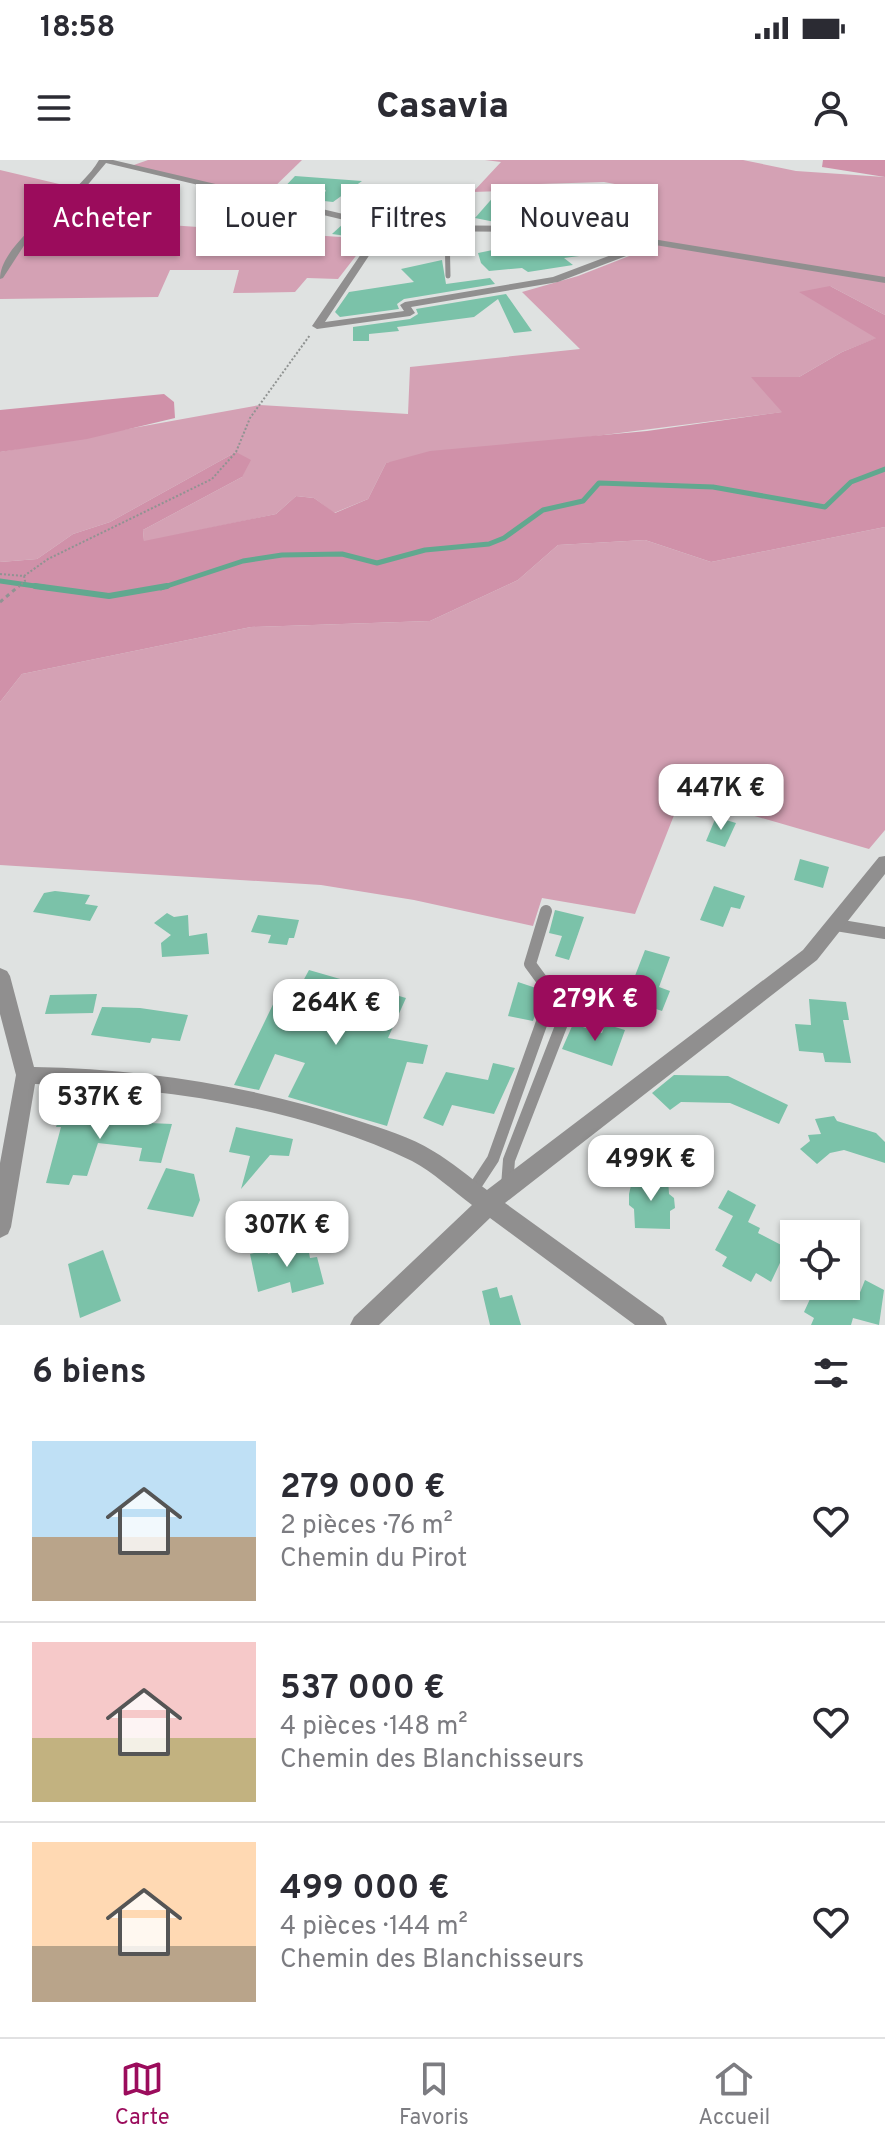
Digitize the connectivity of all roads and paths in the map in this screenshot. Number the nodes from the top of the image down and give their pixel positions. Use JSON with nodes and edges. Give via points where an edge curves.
{"nodes":[{"id":1,"x":104,"y":160,"type":"edge"},
{"id":2,"x":201,"y":184,"type":"edge"},
{"id":3,"x":658,"y":242,"type":"edge"},
{"id":4,"x":364,"y":256,"type":"edge"},
{"id":5,"x":448,"y":256,"type":"edge"},
{"id":6,"x":618,"y":256,"type":"edge"},
{"id":7,"x":0,"y":276,"type":"edge"},
{"id":8,"x":448,"y":276,"type":"dead end"},
{"id":9,"x":885,"y":280,"type":"edge"},
{"id":10,"x":317,"y":326,"type":"junction"},
{"id":11,"x":0,"y":574,"type":"edge"},
{"id":12,"x":24,"y":576,"type":"junction"},
{"id":13,"x":0,"y":602,"type":"edge"},
{"id":14,"x":885,"y":862,"type":"edge"},
{"id":15,"x":546,"y":911,"type":"dead end"},
{"id":16,"x":836,"y":925,"type":"junction"},
{"id":17,"x":885,"y":933,"type":"edge"},
{"id":18,"x":0,"y":976,"type":"edge"},
{"id":19,"x":568,"y":1008,"type":"dead end"},
{"id":20,"x":26,"y":1075,"type":"junction"},
{"id":21,"x":507,"y":1186,"type":"junction"},
{"id":22,"x":480,"y":1198,"type":"junction"},
{"id":23,"x":0,"y":1227,"type":"edge"},
{"id":24,"x":362,"y":1325,"type":"edge"},
{"id":25,"x":655,"y":1325,"type":"edge"}],
"edges":[{"from":1,"to":2,"type":"street"},
{"from":1,"to":7,"type":"street","via":[[72,198],[22,242]]},
{"from":3,"to":9,"type":"street"},
{"from":4,"to":10,"type":"street"},
{"from":5,"to":8,"type":"lane"},
{"from":6,"to":10,"type":"street","via":[[555,280],[405,305],[410,313]]},
{"from":10,"to":12,"type":"path","via":[[250,418],[236,452],[212,479],[48,559]]},
{"from":11,"to":12,"type":"path"},
{"from":12,"to":13,"type":"path","via":[[25,581]]},
{"from":14,"to":16,"type":"street"},
{"from":15,"to":22,"type":"lane","via":[[530,964],[552,994]]},
{"from":16,"to":17,"type":"lane"},
{"from":16,"to":21,"type":"street","via":[[810,955]]},
{"from":18,"to":20,"type":"street"},
{"from":19,"to":21,"type":"lane","via":[[509,1160]]},
{"from":20,"to":22,"type":"street","via":[[214,1092],[308,1115],[423,1156]]},
{"from":20,"to":23,"type":"street"},
{"from":21,"to":22,"type":"street"},
{"from":22,"to":24,"type":"street"},
{"from":22,"to":25,"type":"street"}]}
